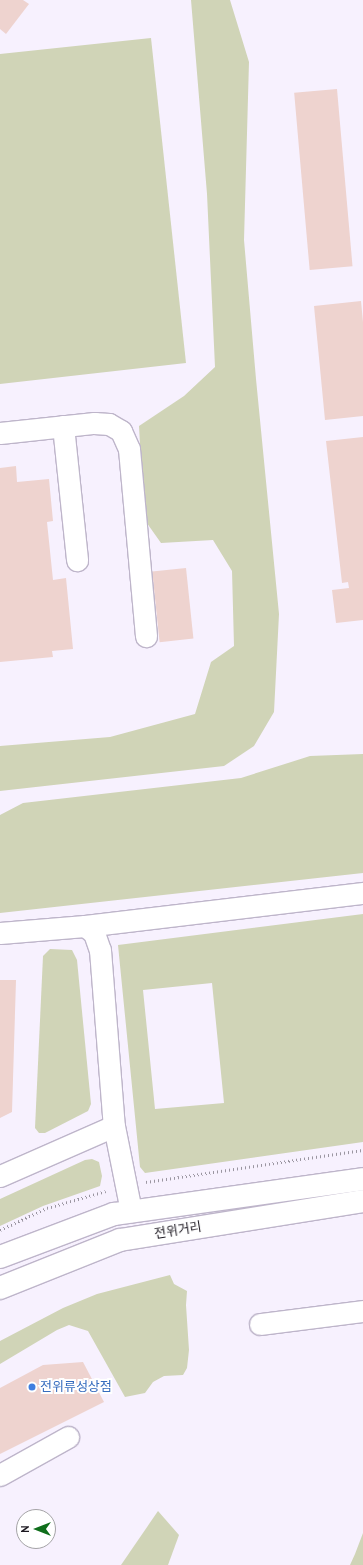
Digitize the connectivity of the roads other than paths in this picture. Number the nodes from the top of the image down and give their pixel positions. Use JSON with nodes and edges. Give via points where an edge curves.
{"nodes":[{"id":1,"x":63,"y":426,"type":"junction"},
{"id":2,"x":0,"y":433,"type":"edge"},
{"id":3,"x":77,"y":560,"type":"dead end"},
{"id":4,"x":146,"y":636,"type":"dead end"},
{"id":5,"x":363,"y":893,"type":"edge"},
{"id":6,"x":85,"y":926,"type":"junction"},
{"id":7,"x":0,"y":932,"type":"edge"},
{"id":8,"x":114,"y":1126,"type":"junction"},
{"id":9,"x":0,"y":1176,"type":"edge"},
{"id":10,"x":363,"y":1179,"type":"edge"},
{"id":11,"x":363,"y":1201,"type":"edge"},
{"id":12,"x":130,"y":1211,"type":"junction"},
{"id":13,"x":0,"y":1257,"type":"edge"},
{"id":14,"x":0,"y":1288,"type":"edge"},
{"id":15,"x":363,"y":1311,"type":"edge"},
{"id":16,"x":260,"y":1324,"type":"dead end"},
{"id":17,"x":68,"y":1437,"type":"dead end"},
{"id":18,"x":0,"y":1475,"type":"edge"}],
"edges":[{"from":1,"to":2,"type":"street"},
{"from":1,"to":3,"type":"street"},
{"from":1,"to":4,"type":"street","via":[[109,424],[121,431],[130,449]]},
{"from":5,"to":6,"type":"street"},
{"from":6,"to":7,"type":"street"},
{"from":6,"to":8,"type":"street","via":[[94,933],[100,950]]},
{"from":8,"to":9,"type":"street"},
{"from":8,"to":12,"type":"street"},
{"from":10,"to":12,"type":"main road","name":"전위거리"},
{"from":11,"to":14,"type":"main road","name":"전위거리","via":[[120,1240]]},
{"from":12,"to":13,"type":"main road","name":"전위거리","via":[[114,1214]]},
{"from":15,"to":16,"type":"street"},
{"from":17,"to":18,"type":"street"}]}
